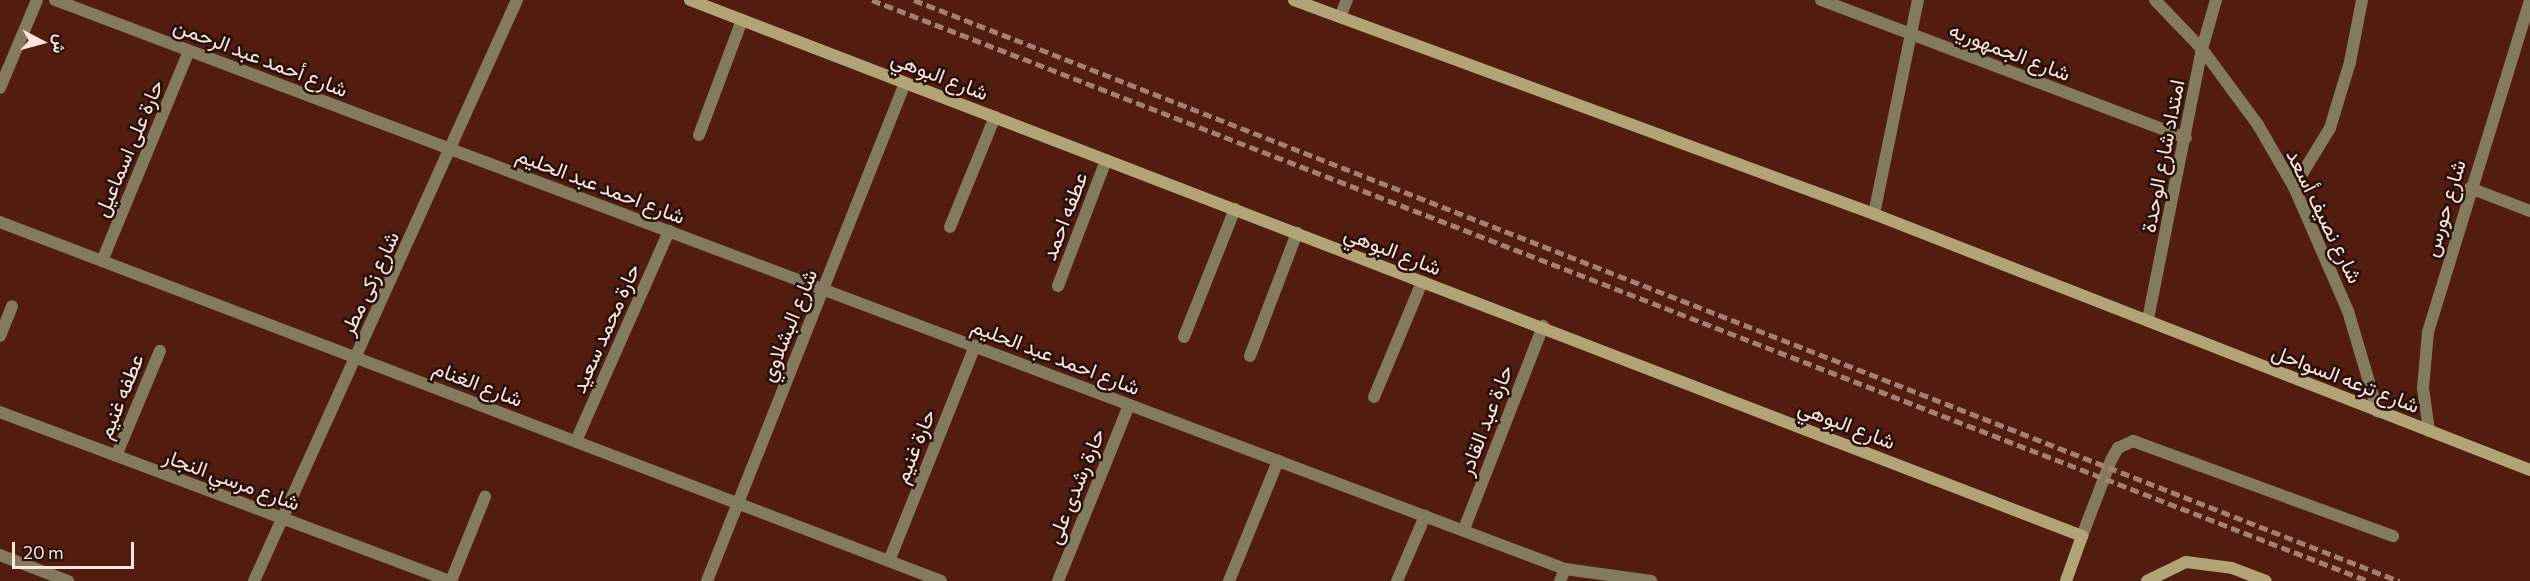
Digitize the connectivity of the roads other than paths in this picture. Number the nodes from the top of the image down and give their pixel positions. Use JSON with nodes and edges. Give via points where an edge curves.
{"nodes":[{"id":1,"x":37,"y":0,"type":"edge"},
{"id":2,"x":55,"y":0,"type":"edge"},
{"id":3,"x":517,"y":0,"type":"edge"},
{"id":4,"x":690,"y":0,"type":"edge"},
{"id":5,"x":1294,"y":0,"type":"edge"},
{"id":6,"x":1347,"y":0,"type":"edge"},
{"id":7,"x":1821,"y":0,"type":"edge"},
{"id":8,"x":1918,"y":0,"type":"edge"},
{"id":9,"x":2155,"y":0,"type":"edge"},
{"id":10,"x":2216,"y":0,"type":"edge"},
{"id":11,"x":2362,"y":0,"type":"edge"},
{"id":12,"x":2530,"y":1,"type":"edge"},
{"id":13,"x":1340,"y":17,"type":"junction"},
{"id":14,"x":742,"y":20,"type":"junction"},
{"id":15,"x":1911,"y":34,"type":"junction"},
{"id":16,"x":2202,"y":49,"type":"junction"},
{"id":17,"x":189,"y":51,"type":"junction"},
{"id":18,"x":905,"y":83,"type":"junction"},
{"id":19,"x":0,"y":88,"type":"edge"},
{"id":20,"x":995,"y":117,"type":"junction"},
{"id":21,"x":699,"y":135,"type":"dead end"},
{"id":22,"x":2186,"y":138,"type":"junction"},
{"id":23,"x":452,"y":150,"type":"junction"},
{"id":24,"x":1106,"y":160,"type":"junction"},
{"id":25,"x":2294,"y":187,"type":"junction"},
{"id":26,"x":2470,"y":188,"type":"junction"},
{"id":27,"x":1235,"y":209,"type":"junction"},
{"id":28,"x":2530,"y":211,"type":"edge"},
{"id":29,"x":1874,"y":214,"type":"junction"},
{"id":30,"x":0,"y":222,"type":"edge"},
{"id":31,"x":950,"y":227,"type":"dead end"},
{"id":32,"x":669,"y":231,"type":"junction"},
{"id":33,"x":1297,"y":234,"type":"junction"},
{"id":34,"x":102,"y":261,"type":"junction"},
{"id":35,"x":1422,"y":282,"type":"junction"},
{"id":36,"x":1058,"y":286,"type":"dead end"},
{"id":37,"x":823,"y":290,"type":"junction"},
{"id":38,"x":12,"y":306,"type":"dead end"},
{"id":39,"x":2148,"y":319,"type":"junction"},
{"id":40,"x":1543,"y":326,"type":"junction"},
{"id":41,"x":0,"y":336,"type":"edge"},
{"id":42,"x":1184,"y":338,"type":"dead end"},
{"id":43,"x":975,"y":346,"type":"junction"},
{"id":44,"x":160,"y":351,"type":"dead end"},
{"id":45,"x":1250,"y":356,"type":"dead end"},
{"id":46,"x":356,"y":358,"type":"junction"},
{"id":47,"x":1374,"y":397,"type":"dead end"},
{"id":48,"x":1129,"y":405,"type":"junction"},
{"id":49,"x":0,"y":412,"type":"edge"},
{"id":50,"x":2378,"y":412,"type":"junction"},
{"id":51,"x":2429,"y":431,"type":"junction"},
{"id":52,"x":576,"y":441,"type":"junction"},
{"id":53,"x":117,"y":456,"type":"junction"},
{"id":54,"x":1278,"y":461,"type":"junction"},
{"id":55,"x":2530,"y":470,"type":"edge"},
{"id":56,"x":485,"y":498,"type":"dead end"},
{"id":57,"x":738,"y":504,"type":"junction"},
{"id":58,"x":1425,"y":516,"type":"junction"},
{"id":59,"x":282,"y":518,"type":"junction"},
{"id":60,"x":1464,"y":529,"type":"junction"},
{"id":61,"x":2082,"y":536,"type":"junction"},
{"id":62,"x":2393,"y":537,"type":"dead end"},
{"id":63,"x":0,"y":555,"type":"edge"},
{"id":64,"x":889,"y":561,"type":"junction"},
{"id":65,"x":1562,"y":575,"type":"edge"},
{"id":66,"x":68,"y":581,"type":"edge"},
{"id":67,"x":254,"y":581,"type":"edge"},
{"id":68,"x":451,"y":581,"type":"edge"},
{"id":69,"x":707,"y":581,"type":"edge"},
{"id":70,"x":941,"y":581,"type":"edge"},
{"id":71,"x":1058,"y":581,"type":"edge"},
{"id":72,"x":1229,"y":581,"type":"edge"},
{"id":73,"x":1397,"y":581,"type":"edge"},
{"id":74,"x":1651,"y":581,"type":"edge"},
{"id":75,"x":2066,"y":581,"type":"edge"},
{"id":76,"x":2147,"y":581,"type":"edge"},
{"id":77,"x":2266,"y":581,"type":"edge"}],
"edges":[{"from":1,"to":19,"type":"street"},
{"from":2,"to":17,"type":"street","name":"شارع أحمد عبد الرحمن"},
{"from":3,"to":23,"type":"street","name":"شارع زكى مطر"},
{"from":4,"to":14,"type":"street","name":"شارع البوهي"},
{"from":5,"to":13,"type":"street"},
{"from":6,"to":13,"type":"street"},
{"from":7,"to":15,"type":"street","name":"شارع الجمهوريه"},
{"from":8,"to":15,"type":"street"},
{"from":9,"to":16,"type":"street","name":"شارع نصيف أسعد"},
{"from":10,"to":16,"type":"street","name":"امتداد شارع الوحدة"},
{"from":11,"to":25,"type":"street","via":[[2350,62],[2330,128]]},
{"from":12,"to":26,"type":"street","name":"شارع حورس"},
{"from":13,"to":29,"type":"street"},
{"from":14,"to":18,"type":"street","name":"شارع البوهي"},
{"from":14,"to":21,"type":"street"},
{"from":15,"to":22,"type":"street","name":"شارع الجمهوريه"},
{"from":15,"to":29,"type":"street"},
{"from":16,"to":22,"type":"street","name":"امتداد شارع الوحدة"},
{"from":16,"to":25,"type":"street","name":"شارع نصيف أسعد","via":[[2258,126]]},
{"from":17,"to":23,"type":"street","name":"شارع أحمد عبد الرحمن"},
{"from":17,"to":34,"type":"street","name":"حارة على اسماعيل"},
{"from":18,"to":20,"type":"street","name":"شارع البوهي"},
{"from":18,"to":37,"type":"street","name":"شارع البشلاوي"},
{"from":20,"to":24,"type":"street","name":"شارع البوهي"},
{"from":20,"to":31,"type":"street"},
{"from":22,"to":39,"type":"street","name":"امتداد شارع الوحدة"},
{"from":23,"to":32,"type":"street","name":"شارع احمد عبد الحليم"},
{"from":23,"to":46,"type":"street","name":"شارع زكى مطر"},
{"from":24,"to":27,"type":"street","name":"شارع البوهي"},
{"from":24,"to":36,"type":"street","name":"عطفه احمد"},
{"from":25,"to":50,"type":"street","name":"شارع نصيف أسعد","via":[[2348,310]]},
{"from":26,"to":28,"type":"street"},
{"from":26,"to":51,"type":"street","name":"شارع حورس","via":[[2428,332],[2423,387]]},
{"from":27,"to":33,"type":"street","name":"شارع البوهي"},
{"from":27,"to":42,"type":"street"},
{"from":29,"to":39,"type":"street"},
{"from":30,"to":34,"type":"street","name":"شارع الغنام"},
{"from":32,"to":37,"type":"street","name":"شارع احمد عبد الحليم"},
{"from":32,"to":52,"type":"street","name":"حارة محمد سعيد"},
{"from":33,"to":35,"type":"street","name":"شارع البوهي"},
{"from":33,"to":45,"type":"street"},
{"from":34,"to":46,"type":"street","name":"شارع الغنام"},
{"from":35,"to":40,"type":"street","name":"شارع البوهي"},
{"from":35,"to":47,"type":"street"},
{"from":37,"to":43,"type":"street","name":"شارع احمد عبد الحليم"},
{"from":37,"to":57,"type":"street","name":"شارع البشلاوي"},
{"from":38,"to":41,"type":"street"},
{"from":39,"to":50,"type":"street","name":"شارع ترعه السواحل"},
{"from":40,"to":60,"type":"street","name":"حارة عبد القادر"},
{"from":40,"to":61,"type":"street","name":"شارع البوهي"},
{"from":43,"to":48,"type":"street","name":"شارع احمد عبد الحليم"},
{"from":43,"to":64,"type":"street","name":"حارة غنيم"},
{"from":44,"to":53,"type":"street","name":"عطفه غنيم"},
{"from":46,"to":52,"type":"street","name":"شارع الغنام"},
{"from":46,"to":59,"type":"street","name":"شارع زكى مطر"},
{"from":48,"to":54,"type":"street","name":"شارع احمد عبد الحليم"},
{"from":48,"to":71,"type":"street","name":"حارة رشدى على"},
{"from":49,"to":53,"type":"street","name":"شارع مرسي النجار"},
{"from":50,"to":51,"type":"street","name":"شارع ترعه السواحل"},
{"from":51,"to":55,"type":"street","name":"شارع ترعه السواحل"},
{"from":52,"to":57,"type":"street","name":"شارع الغنام"},
{"from":53,"to":59,"type":"street","name":"شارع مرسي النجار"},
{"from":54,"to":58,"type":"street","name":"شارع احمد عبد الحليم"},
{"from":54,"to":72,"type":"street"},
{"from":56,"to":68,"type":"street"},
{"from":57,"to":64,"type":"street","name":"شارع الغنام"},
{"from":57,"to":69,"type":"street","name":"شارع البشلاوي"},
{"from":58,"to":60,"type":"street","name":"شارع احمد عبد الحليم"},
{"from":58,"to":73,"type":"street"},
{"from":59,"to":67,"type":"street","name":"شارع زكى مطر"},
{"from":59,"to":68,"type":"street","name":"شارع مرسي النجار"},
{"from":60,"to":65,"type":"street","name":"شارع احمد عبد الحليم"},
{"from":61,"to":62,"type":"street","via":[[2111,460],[2118,448],[2133,441]]},
{"from":61,"to":75,"type":"street"},
{"from":63,"to":66,"type":"street"},
{"from":64,"to":70,"type":"street","name":"شارع الغنام"},
{"from":65,"to":74,"type":"street","name":"شارع احمد عبد الحليم"},
{"from":76,"to":77,"type":"street","via":[[2186,562],[2232,568]]}]}
